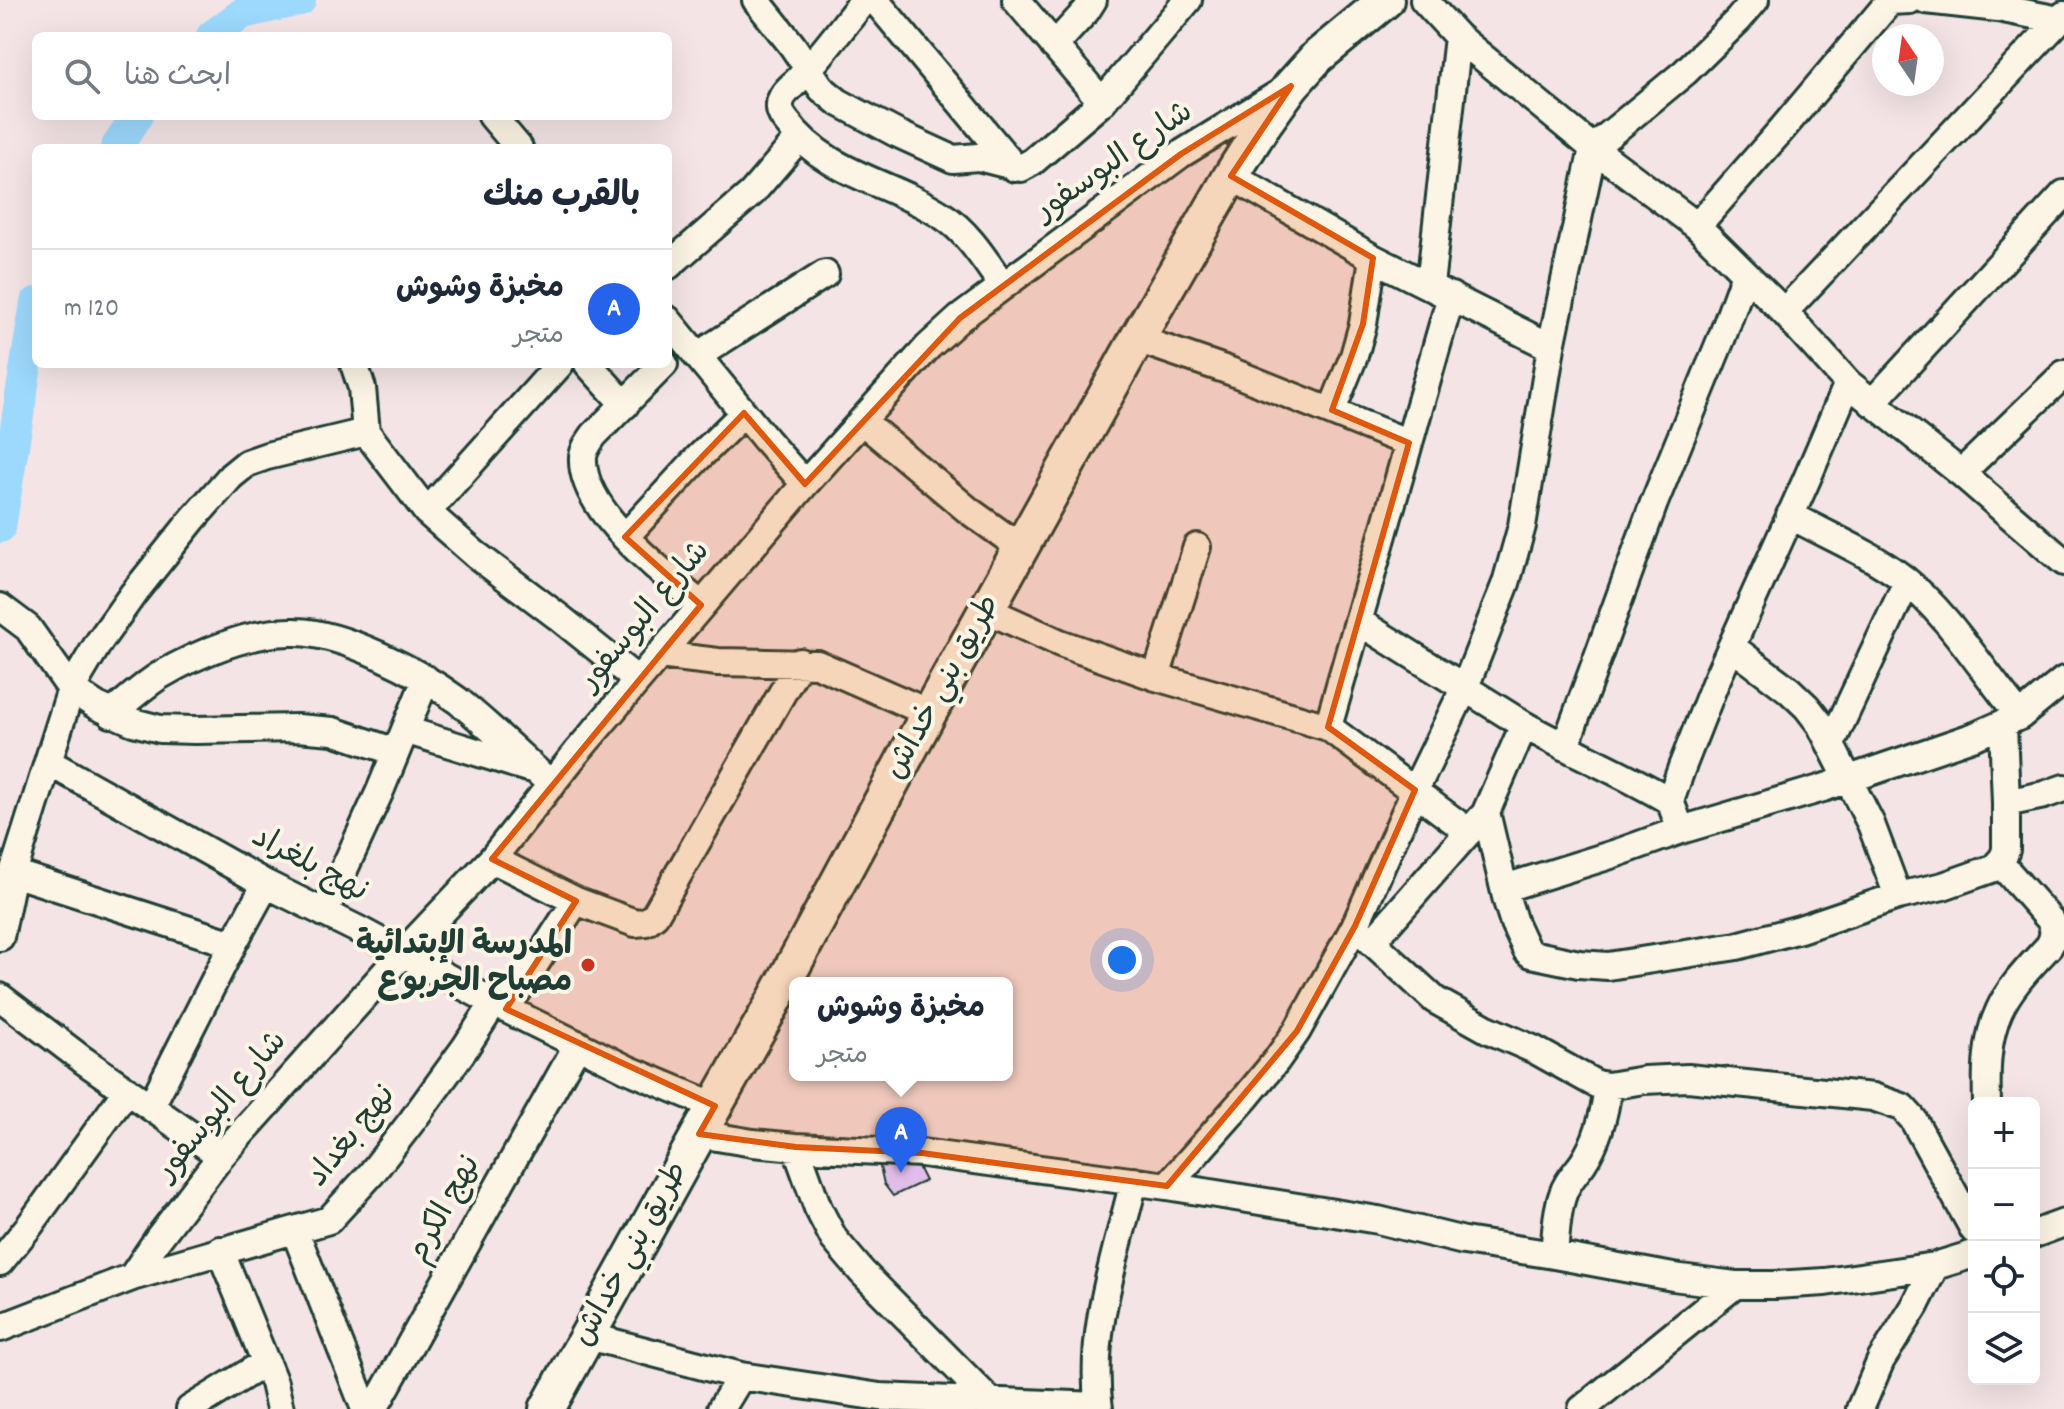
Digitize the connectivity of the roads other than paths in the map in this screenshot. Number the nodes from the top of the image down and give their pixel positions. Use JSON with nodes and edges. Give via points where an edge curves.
{"nodes":[{"id":1,"x":756,"y":0,"type":"edge"},
{"id":2,"x":864,"y":0,"type":"edge"},
{"id":3,"x":875,"y":0,"type":"edge"},
{"id":4,"x":1016,"y":0,"type":"edge"},
{"id":5,"x":1093,"y":0,"type":"edge"},
{"id":6,"x":1188,"y":0,"type":"edge"},
{"id":7,"x":1386,"y":0,"type":"edge"},
{"id":8,"x":1424,"y":0,"type":"edge"},
{"id":9,"x":1755,"y":0,"type":"edge"},
{"id":10,"x":1890,"y":0,"type":"edge"},
{"id":11,"x":1910,"y":0,"type":"edge"},
{"id":12,"x":1926,"y":0,"type":"edge"},
{"id":13,"x":1981,"y":3,"type":"edge"},
{"id":14,"x":2062,"y":18,"type":"edge"},
{"id":15,"x":1458,"y":37,"type":"junction"},
{"id":16,"x":1054,"y":46,"type":"junction"},
{"id":17,"x":808,"y":70,"type":"junction"},
{"id":18,"x":1291,"y":86,"type":"junction"},
{"id":19,"x":1102,"y":102,"type":"junction"},
{"id":20,"x":495,"y":120,"type":"edge"},
{"id":21,"x":799,"y":138,"type":"junction"},
{"id":22,"x":516,"y":144,"type":"edge"},
{"id":23,"x":1593,"y":148,"type":"junction"},
{"id":24,"x":1015,"y":168,"type":"junction"},
{"id":25,"x":1231,"y":176,"type":"junction"},
{"id":26,"x":2064,"y":194,"type":"edge"},
{"id":27,"x":1697,"y":226,"type":"junction"},
{"id":28,"x":1373,"y":258,"type":"junction"},
{"id":29,"x":672,"y":263,"type":"edge"},
{"id":30,"x":825,"y":274,"type":"dead end"},
{"id":31,"x":1745,"y":274,"type":"junction"},
{"id":32,"x":1003,"y":286,"type":"junction"},
{"id":33,"x":1440,"y":291,"type":"junction"},
{"id":34,"x":1784,"y":312,"type":"junction"},
{"id":35,"x":672,"y":329,"type":"edge"},
{"id":36,"x":1137,"y":339,"type":"junction"},
{"id":37,"x":1551,"y":347,"type":"junction"},
{"id":38,"x":683,"y":352,"type":"edge"},
{"id":39,"x":355,"y":368,"type":"edge"},
{"id":40,"x":556,"y":368,"type":"edge"},
{"id":41,"x":592,"y":368,"type":"edge"},
{"id":42,"x":660,"y":368,"type":"edge"},
{"id":43,"x":2064,"y":374,"type":"edge"},
{"id":44,"x":1848,"y":383,"type":"junction"},
{"id":45,"x":1872,"y":403,"type":"junction"},
{"id":46,"x":625,"y":405,"type":"junction"},
{"id":47,"x":1332,"y":410,"type":"junction"},
{"id":48,"x":744,"y":413,"type":"junction"},
{"id":49,"x":862,"y":421,"type":"junction"},
{"id":50,"x":366,"y":432,"type":"junction"},
{"id":51,"x":1409,"y":443,"type":"junction"},
{"id":52,"x":1961,"y":473,"type":"junction"},
{"id":53,"x":805,"y":484,"type":"junction"},
{"id":54,"x":427,"y":512,"type":"junction"},
{"id":55,"x":1790,"y":515,"type":"junction"},
{"id":56,"x":625,"y":537,"type":"junction"},
{"id":57,"x":2058,"y":546,"type":"edge"},
{"id":58,"x":1197,"y":547,"type":"dead end"},
{"id":59,"x":1021,"y":548,"type":"junction"},
{"id":60,"x":1907,"y":582,"type":"junction"},
{"id":61,"x":701,"y":605,"type":"junction"},
{"id":62,"x":0,"y":607,"type":"edge"},
{"id":63,"x":987,"y":610,"type":"junction"},
{"id":64,"x":1358,"y":621,"type":"junction"},
{"id":65,"x":1732,"y":647,"type":"junction"},
{"id":66,"x":659,"y":655,"type":"junction"},
{"id":67,"x":800,"y":662,"type":"junction"},
{"id":68,"x":1156,"y":677,"type":"junction"},
{"id":69,"x":426,"y":679,"type":"junction"},
{"id":70,"x":637,"y":680,"type":"junction"},
{"id":71,"x":2064,"y":680,"type":"edge"},
{"id":72,"x":1465,"y":687,"type":"junction"},
{"id":73,"x":71,"y":689,"type":"junction"},
{"id":74,"x":929,"y":713,"type":"junction"},
{"id":75,"x":111,"y":714,"type":"junction"},
{"id":76,"x":2011,"y":720,"type":"junction"},
{"id":77,"x":1524,"y":725,"type":"junction"},
{"id":78,"x":1328,"y":727,"type":"junction"},
{"id":79,"x":400,"y":741,"type":"junction"},
{"id":80,"x":1831,"y":744,"type":"junction"},
{"id":81,"x":1565,"y":747,"type":"junction"},
{"id":82,"x":48,"y":762,"type":"junction"},
{"id":83,"x":544,"y":778,"type":"junction"},
{"id":84,"x":1848,"y":780,"type":"junction"},
{"id":85,"x":2064,"y":788,"type":"edge"},
{"id":86,"x":1415,"y":790,"type":"junction"},
{"id":87,"x":1670,"y":801,"type":"junction"},
{"id":88,"x":2006,"y":803,"type":"junction"},
{"id":89,"x":1478,"y":822,"type":"junction"},
{"id":90,"x":1681,"y":830,"type":"junction"},
{"id":91,"x":492,"y":859,"type":"junction"},
{"id":92,"x":2000,"y":863,"type":"junction"},
{"id":93,"x":13,"y":873,"type":"junction"},
{"id":94,"x":266,"y":884,"type":"junction"},
{"id":95,"x":1505,"y":888,"type":"junction"},
{"id":96,"x":1898,"y":896,"type":"junction"},
{"id":97,"x":576,"y":901,"type":"junction"},
{"id":98,"x":324,"y":913,"type":"junction"},
{"id":99,"x":1364,"y":934,"type":"junction"},
{"id":100,"x":0,"y":937,"type":"edge"},
{"id":101,"x":233,"y":944,"type":"junction"},
{"id":102,"x":402,"y":954,"type":"junction"},
{"id":103,"x":0,"y":997,"type":"edge"},
{"id":104,"x":500,"y":1006,"type":"junction"},
{"id":105,"x":578,"y":1044,"type":"junction"},
{"id":106,"x":1608,"y":1086,"type":"junction"},
{"id":107,"x":127,"y":1090,"type":"junction"},
{"id":108,"x":1987,"y":1097,"type":"edge"},
{"id":109,"x":151,"y":1106,"type":"junction"},
{"id":110,"x":707,"y":1120,"type":"junction"},
{"id":111,"x":796,"y":1147,"type":"junction"},
{"id":112,"x":221,"y":1156,"type":"junction"},
{"id":113,"x":1134,"y":1181,"type":"junction"},
{"id":114,"x":1167,"y":1186,"type":"junction"},
{"id":115,"x":1968,"y":1211,"type":"edge"},
{"id":116,"x":2064,"y":1223,"type":"edge"},
{"id":117,"x":295,"y":1231,"type":"junction"},
{"id":118,"x":2040,"y":1232,"type":"edge"},
{"id":119,"x":220,"y":1250,"type":"junction"},
{"id":120,"x":1554,"y":1255,"type":"junction"},
{"id":121,"x":1968,"y":1256,"type":"edge"},
{"id":122,"x":0,"y":1262,"type":"edge"},
{"id":123,"x":1935,"y":1266,"type":"junction"},
{"id":124,"x":132,"y":1277,"type":"junction"},
{"id":125,"x":1735,"y":1285,"type":"junction"},
{"id":126,"x":0,"y":1328,"type":"edge"},
{"id":127,"x":588,"y":1336,"type":"junction"},
{"id":128,"x":266,"y":1362,"type":"junction"},
{"id":129,"x":741,"y":1376,"type":"junction"},
{"id":130,"x":991,"y":1402,"type":"junction"},
{"id":131,"x":877,"y":1403,"type":"edge"},
{"id":132,"x":1098,"y":1408,"type":"edge"},
{"id":133,"x":190,"y":1409,"type":"edge"},
{"id":134,"x":280,"y":1409,"type":"edge"},
{"id":135,"x":365,"y":1409,"type":"edge"},
{"id":136,"x":374,"y":1409,"type":"edge"},
{"id":137,"x":547,"y":1409,"type":"edge"},
{"id":138,"x":721,"y":1409,"type":"edge"},
{"id":139,"x":1582,"y":1409,"type":"edge"},
{"id":140,"x":1860,"y":1409,"type":"edge"}],
"edges":[{"from":1,"to":17,"type":"street"},
{"from":2,"to":17,"type":"street"},
{"from":3,"to":24,"type":"street"},
{"from":4,"to":16,"type":"street"},
{"from":5,"to":16,"type":"street"},
{"from":6,"to":19,"type":"street"},
{"from":7,"to":18,"type":"main road","name":"طريق بني خداش","via":[[1317,57]]},
{"from":8,"to":15,"type":"street"},
{"from":9,"to":23,"type":"street","via":[[1685,72]]},
{"from":10,"to":11,"type":"street"},
{"from":10,"to":27,"type":"street"},
{"from":12,"to":13,"type":"street"},
{"from":13,"to":14,"type":"street"},
{"from":14,"to":34,"type":"street"},
{"from":15,"to":23,"type":"street"},
{"from":15,"to":33,"type":"street"},
{"from":16,"to":19,"type":"street"},
{"from":17,"to":21,"type":"street","via":[[780,104]]},
{"from":17,"to":24,"type":"street","via":[[828,95],[936,152]]},
{"from":18,"to":25,"type":"main road","name":"طريق بني خداش"},
{"from":18,"to":32,"type":"street","name":"شارع البوسفور","via":[[1181,154]]},
{"from":19,"to":24,"type":"street","via":[[1032,162]]},
{"from":20,"to":22,"type":"street"},
{"from":21,"to":29,"type":"street","via":[[752,193]]},
{"from":21,"to":32,"type":"street","via":[[843,168],[943,216],[968,238]]},
{"from":23,"to":27,"type":"street"},
{"from":23,"to":37,"type":"street"},
{"from":25,"to":28,"type":"street"},
{"from":25,"to":36,"type":"main road","name":"طريق بني خداش"},
{"from":26,"to":45,"type":"street"},
{"from":27,"to":31,"type":"street"},
{"from":28,"to":33,"type":"street"},
{"from":28,"to":47,"type":"street","via":[[1363,324]]},
{"from":30,"to":38,"type":"street"},
{"from":31,"to":34,"type":"street"},
{"from":31,"to":81,"type":"street"},
{"from":32,"to":49,"type":"street","name":"شارع البوسفور","via":[[928,347]]},
{"from":33,"to":37,"type":"street"},
{"from":33,"to":51,"type":"street"},
{"from":34,"to":44,"type":"street"},
{"from":35,"to":38,"type":"street"},
{"from":36,"to":47,"type":"street"},
{"from":36,"to":59,"type":"main road","name":"طريق بني خداش"},
{"from":37,"to":72,"type":"street","via":[[1522,526]]},
{"from":38,"to":48,"type":"street"},
{"from":39,"to":50,"type":"street"},
{"from":40,"to":54,"type":"street"},
{"from":41,"to":46,"type":"street"},
{"from":42,"to":46,"type":"street"},
{"from":43,"to":52,"type":"street"},
{"from":44,"to":45,"type":"street"},
{"from":44,"to":55,"type":"street"},
{"from":45,"to":52,"type":"street"},
{"from":46,"to":56,"type":"street","via":[[594,435],[583,456],[595,501]]},
{"from":47,"to":51,"type":"street"},
{"from":48,"to":53,"type":"street"},
{"from":48,"to":56,"type":"street"},
{"from":49,"to":53,"type":"street","name":"شارع البوسفور"},
{"from":49,"to":59,"type":"street","via":[[957,502]]},
{"from":50,"to":54,"type":"street"},
{"from":50,"to":73,"type":"street","via":[[267,456],[231,476],[133,594]]},
{"from":51,"to":64,"type":"street"},
{"from":52,"to":57,"type":"street"},
{"from":53,"to":61,"type":"street","name":"شارع البوسفور"},
{"from":54,"to":70,"type":"street"},
{"from":55,"to":60,"type":"street"},
{"from":55,"to":65,"type":"street"},
{"from":56,"to":61,"type":"street"},
{"from":58,"to":68,"type":"street"},
{"from":59,"to":63,"type":"main road","name":"طريق بني خداش"},
{"from":60,"to":76,"type":"street","via":[[1940,615]]},
{"from":60,"to":80,"type":"street"},
{"from":61,"to":66,"type":"street","name":"شارع البوسفور"},
{"from":62,"to":73,"type":"street","via":[[28,628]]},
{"from":63,"to":68,"type":"street"},
{"from":63,"to":74,"type":"main road","name":"طريق بني خداش"},
{"from":64,"to":72,"type":"street"},
{"from":64,"to":78,"type":"street"},
{"from":65,"to":80,"type":"street","via":[[1807,707]]},
{"from":65,"to":87,"type":"street"},
{"from":66,"to":67,"type":"street","via":[[718,662]]},
{"from":66,"to":70,"type":"street","name":"شارع البوسفور"},
{"from":67,"to":74,"type":"street","via":[[827,667]]},
{"from":67,"to":97,"type":"street","via":[[651,920],[635,923]]},
{"from":68,"to":78,"type":"street"},
{"from":69,"to":75,"type":"street","via":[[330,637],[297,632],[260,635],[182,663]]},
{"from":69,"to":79,"type":"street"},
{"from":69,"to":83,"type":"street"},
{"from":70,"to":83,"type":"street","name":"شارع البوسفور"},
{"from":71,"to":76,"type":"street"},
{"from":72,"to":77,"type":"street"},
{"from":72,"to":86,"type":"street"},
{"from":73,"to":75,"type":"street"},
{"from":73,"to":82,"type":"street"},
{"from":74,"to":110,"type":"main road","name":"طريق بني خداش"},
{"from":75,"to":79,"type":"street","via":[[160,729],[297,728]]},
{"from":76,"to":84,"type":"street"},
{"from":76,"to":88,"type":"street"},
{"from":77,"to":81,"type":"street"},
{"from":77,"to":89,"type":"street"},
{"from":78,"to":86,"type":"street"},
{"from":79,"to":83,"type":"street"},
{"from":79,"to":98,"type":"street"},
{"from":80,"to":84,"type":"street"},
{"from":81,"to":87,"type":"street"},
{"from":82,"to":93,"type":"street"},
{"from":82,"to":94,"type":"street","name":"نهج بلغراد"},
{"from":83,"to":91,"type":"street","name":"شارع البوسفور"},
{"from":84,"to":90,"type":"street"},
{"from":84,"to":96,"type":"street"},
{"from":85,"to":88,"type":"street"},
{"from":86,"to":89,"type":"street"},
{"from":86,"to":99,"type":"street"},
{"from":87,"to":90,"type":"street"},
{"from":88,"to":92,"type":"street","via":[[2006,850]]},
{"from":89,"to":95,"type":"street"},
{"from":89,"to":99,"type":"street"},
{"from":90,"to":95,"type":"street"},
{"from":91,"to":97,"type":"street"},
{"from":91,"to":102,"type":"street","name":"شارع البوسفور"},
{"from":92,"to":96,"type":"street","via":[[1943,886]]},
{"from":92,"to":108,"type":"street","via":[[2045,913],[2054,932],[2000,1009],[1990,1047]]},
{"from":93,"to":100,"type":"street"},
{"from":93,"to":101,"type":"street"},
{"from":94,"to":98,"type":"street","name":"نهج بلغراد"},
{"from":94,"to":101,"type":"street"},
{"from":95,"to":96,"type":"street","via":[[1527,951],[1592,965],[1737,946]]},
{"from":97,"to":104,"type":"street","name":"نهج بغداد"},
{"from":98,"to":102,"type":"street","name":"نهج بلغراد"},
{"from":99,"to":106,"type":"street","via":[[1435,1000]]},
{"from":99,"to":114,"type":"street","via":[[1276,1061]]},
{"from":101,"to":109,"type":"street"},
{"from":102,"to":104,"type":"street","name":"نهج بلغراد"},
{"from":102,"to":112,"type":"street","name":"شارع البوسفور"},
{"from":103,"to":107,"type":"street"},
{"from":104,"to":105,"type":"street","name":"نهج بلغراد"},
{"from":104,"to":117,"type":"street","name":"نهج بغداد","via":[[371,1174],[329,1220]]},
{"from":105,"to":110,"type":"street","name":"نهج بلغراد","via":[[669,1088]]},
{"from":105,"to":136,"type":"street","name":"نهج الكرم"},
{"from":106,"to":115,"type":"street","via":[[1688,1078],[1889,1101],[1913,1119]]},
{"from":106,"to":120,"type":"street","via":[[1595,1141],[1561,1197]]},
{"from":107,"to":109,"type":"street"},
{"from":107,"to":122,"type":"street"},
{"from":109,"to":112,"type":"street"},
{"from":110,"to":111,"type":"street","name":"نهج بلغراد","via":[[753,1143]]},
{"from":110,"to":127,"type":"main road","name":"طريق بني خداش"},
{"from":111,"to":113,"type":"street","name":"نهج بلغراد","via":[[922,1153]]},
{"from":111,"to":130,"type":"street","via":[[834,1239]]},
{"from":112,"to":124,"type":"street","name":"شارع البوسفور"},
{"from":113,"to":114,"type":"street","name":"نهج بلغراد"},
{"from":113,"to":132,"type":"street","via":[[1097,1336]]},
{"from":114,"to":120,"type":"street","name":"نهج بلغراد"},
{"from":116,"to":118,"type":"street"},
{"from":117,"to":119,"type":"street","name":"نهج بغداد"},
{"from":117,"to":135,"type":"street"},
{"from":119,"to":124,"type":"street","name":"نهج بغداد"},
{"from":119,"to":128,"type":"street"},
{"from":120,"to":125,"type":"street","name":"نهج بلغراد"},
{"from":121,"to":123,"type":"street","name":"نهج بلغراد"},
{"from":123,"to":125,"type":"street","name":"نهج بلغراد","via":[[1825,1282]]},
{"from":123,"to":140,"type":"street","via":[[1881,1360]]},
{"from":124,"to":126,"type":"street","name":"نهج بغداد"},
{"from":125,"to":139,"type":"street"},
{"from":127,"to":129,"type":"street"},
{"from":127,"to":137,"type":"main road","name":"طريق بني خداش"},
{"from":128,"to":133,"type":"street"},
{"from":128,"to":134,"type":"street"},
{"from":129,"to":131,"type":"street"},
{"from":129,"to":138,"type":"street"},
{"from":130,"to":131,"type":"street"},
{"from":130,"to":132,"type":"street"}]}
